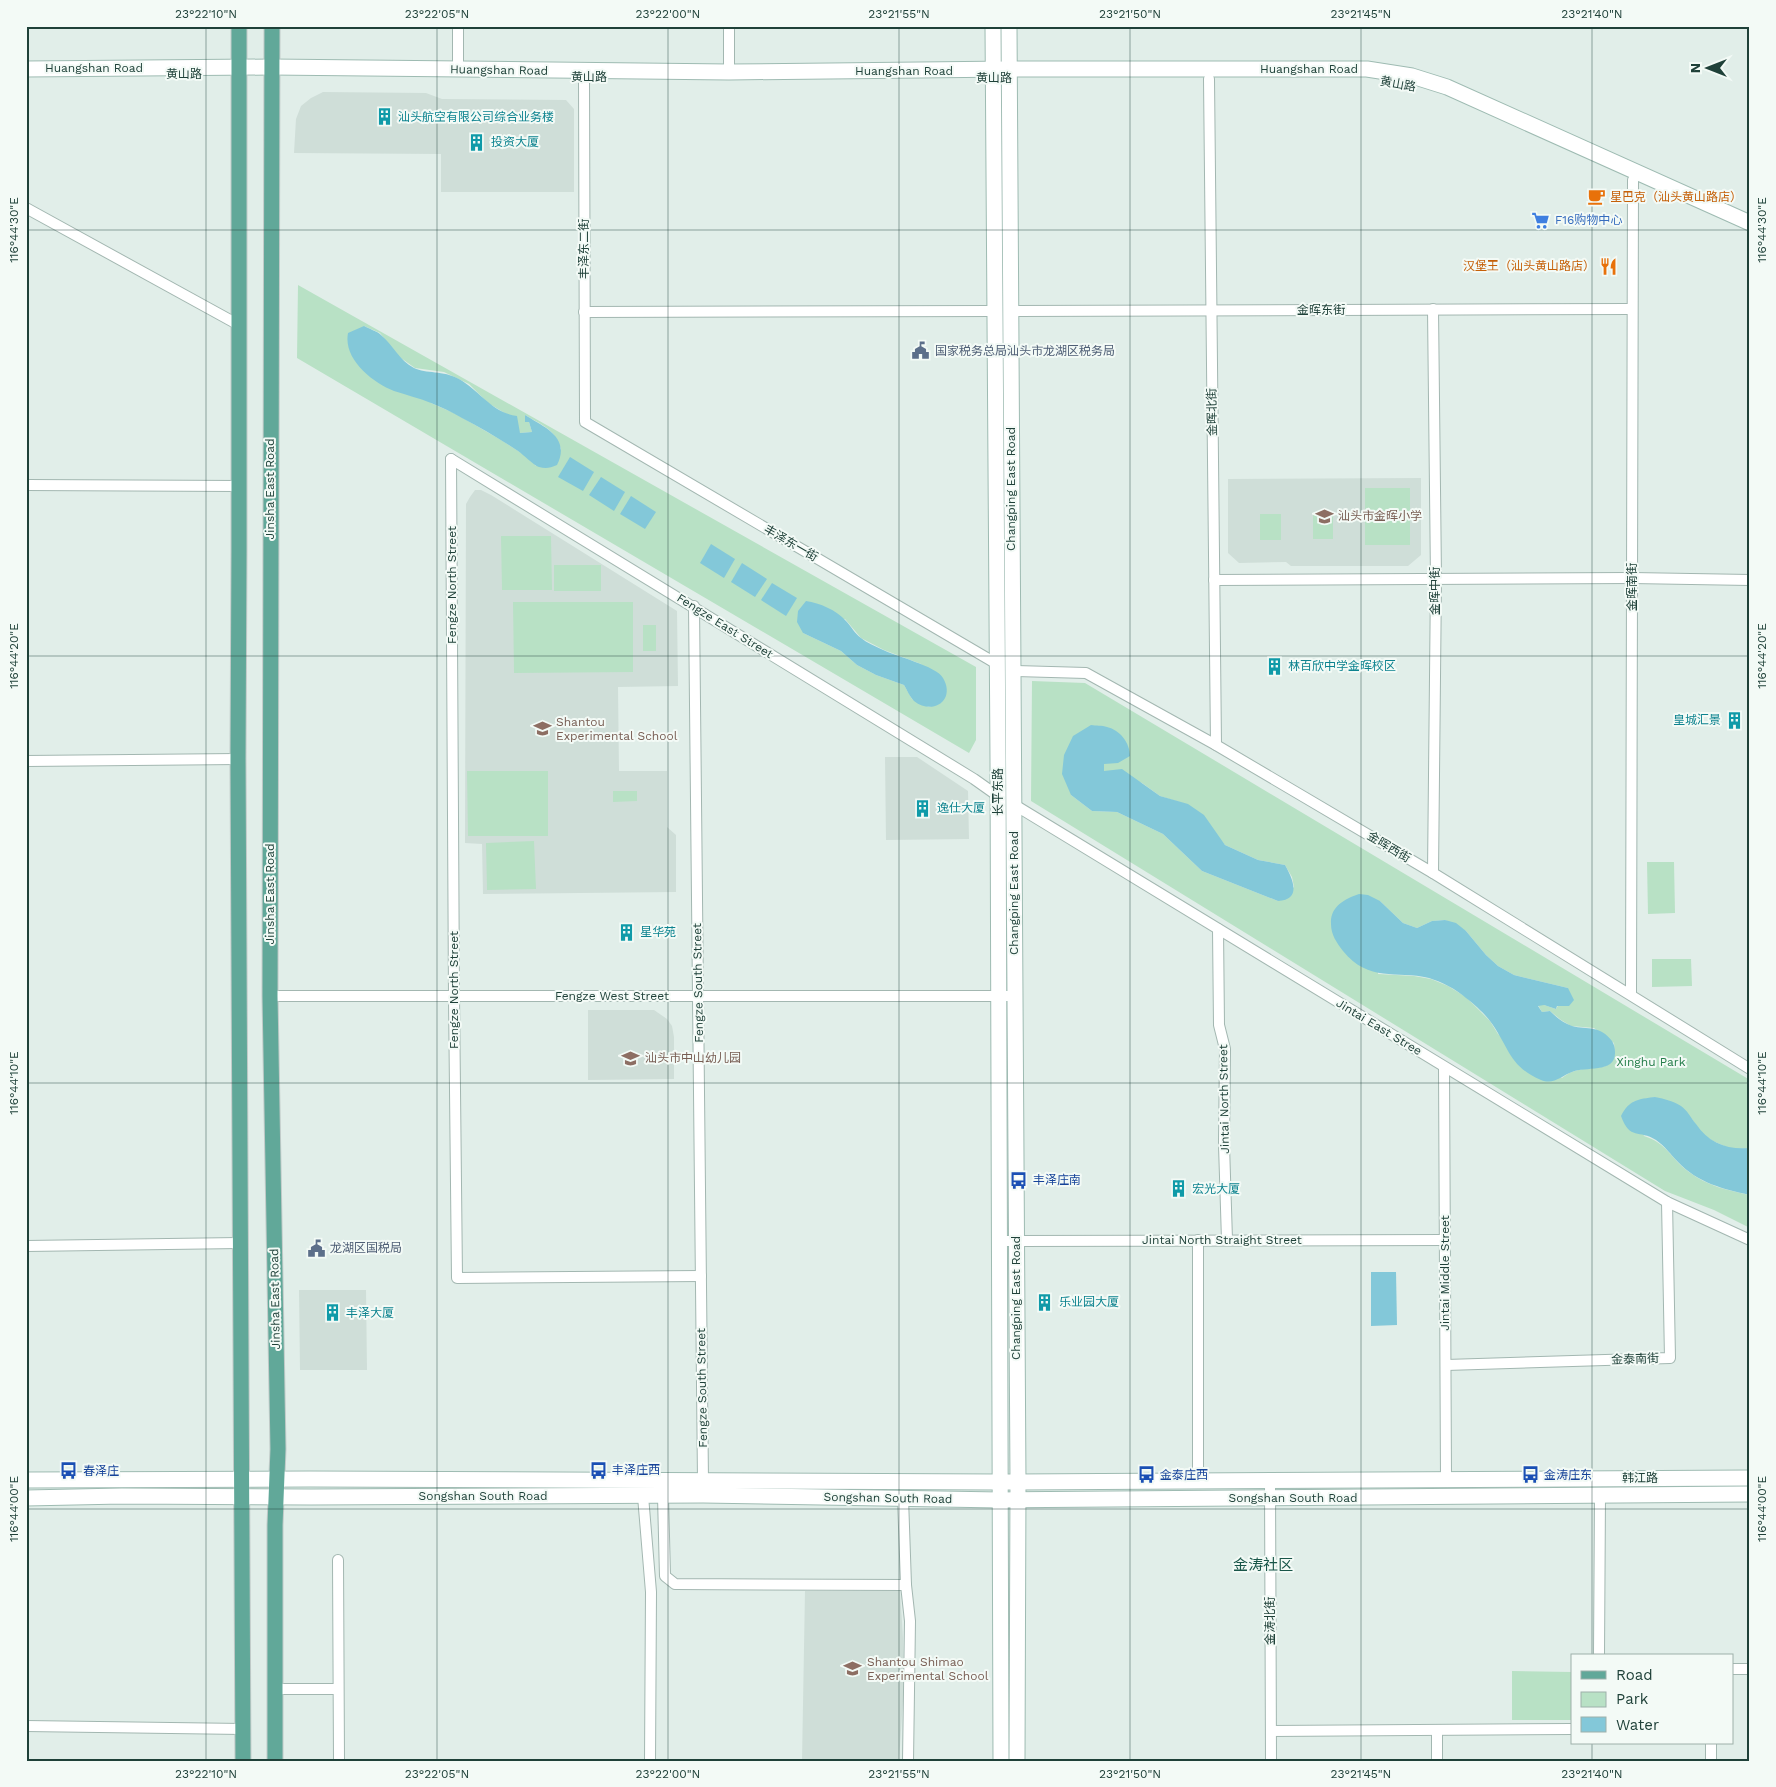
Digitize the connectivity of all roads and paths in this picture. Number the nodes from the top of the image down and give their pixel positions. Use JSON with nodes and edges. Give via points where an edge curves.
{"nodes":[{"id":1,"x":239,"y":26,"type":"edge"},
{"id":2,"x":272,"y":26,"type":"edge"},
{"id":3,"x":458,"y":26,"type":"edge"},
{"id":4,"x":728,"y":26,"type":"edge"},
{"id":5,"x":993,"y":26,"type":"edge"},
{"id":6,"x":1009,"y":26,"type":"edge"},
{"id":7,"x":26,"y":69,"type":"edge"},
{"id":8,"x":239,"y":70,"type":"junction"},
{"id":9,"x":271,"y":70,"type":"junction"},
{"id":10,"x":458,"y":70,"type":"junction"},
{"id":11,"x":729,"y":72,"type":"junction"},
{"id":12,"x":993,"y":74,"type":"junction"},
{"id":13,"x":1009,"y":74,"type":"junction"},
{"id":14,"x":26,"y":75,"type":"edge"},
{"id":15,"x":584,"y":77,"type":"junction"},
{"id":16,"x":1209,"y":78,"type":"junction"},
{"id":17,"x":1633,"y":180,"type":"junction"},
{"id":18,"x":26,"y":208,"type":"edge"},
{"id":19,"x":1750,"y":224,"type":"edge"},
{"id":20,"x":1750,"y":233,"type":"edge"},
{"id":21,"x":1632,"y":309,"type":"junction"},
{"id":22,"x":1211,"y":310,"type":"junction"},
{"id":23,"x":1433,"y":310,"type":"junction"},
{"id":24,"x":1003,"y":311,"type":"junction"},
{"id":25,"x":584,"y":312,"type":"junction"},
{"id":26,"x":239,"y":325,"type":"junction"},
{"id":27,"x":585,"y":422,"type":"joint"},
{"id":28,"x":451,"y":459,"type":"joint"},
{"id":29,"x":26,"y":485,"type":"edge"},
{"id":30,"x":239,"y":486,"type":"junction"},
{"id":31,"x":1632,"y":578,"type":"junction"},
{"id":32,"x":1436,"y":579,"type":"junction"},
{"id":33,"x":1214,"y":580,"type":"junction"},
{"id":34,"x":1750,"y":580,"type":"edge"},
{"id":35,"x":694,"y":606,"type":"junction"},
{"id":36,"x":997,"y":664,"type":"junction"},
{"id":37,"x":1013,"y":671,"type":"junction"},
{"id":38,"x":1216,"y":745,"type":"junction"},
{"id":39,"x":238,"y":759,"type":"junction"},
{"id":40,"x":26,"y":761,"type":"edge"},
{"id":41,"x":998,"y":796,"type":"junction"},
{"id":42,"x":1013,"y":804,"type":"junction"},
{"id":43,"x":1433,"y":873,"type":"junction"},
{"id":44,"x":1218,"y":928,"type":"junction"},
{"id":45,"x":1631,"y":994,"type":"junction"},
{"id":46,"x":270,"y":996,"type":"junction"},
{"id":47,"x":454,"y":996,"type":"junction"},
{"id":48,"x":698,"y":996,"type":"junction"},
{"id":49,"x":998,"y":996,"type":"junction"},
{"id":50,"x":1015,"y":996,"type":"junction"},
{"id":51,"x":1444,"y":1067,"type":"junction"},
{"id":52,"x":1750,"y":1068,"type":"edge"},
{"id":53,"x":1667,"y":1202,"type":"junction"},
{"id":54,"x":1198,"y":1240,"type":"junction"},
{"id":55,"x":1227,"y":1240,"type":"junction"},
{"id":56,"x":1445,"y":1240,"type":"junction"},
{"id":57,"x":1750,"y":1240,"type":"edge"},
{"id":58,"x":1000,"y":1241,"type":"junction"},
{"id":59,"x":1016,"y":1241,"type":"junction"},
{"id":60,"x":239,"y":1243,"type":"junction"},
{"id":61,"x":26,"y":1246,"type":"edge"},
{"id":62,"x":701,"y":1276,"type":"junction"},
{"id":63,"x":1446,"y":1365,"type":"junction"},
{"id":64,"x":1750,"y":1478,"type":"edge"},
{"id":65,"x":240,"y":1479,"type":"junction"},
{"id":66,"x":276,"y":1479,"type":"junction"},
{"id":67,"x":1529,"y":1479,"type":"joint"},
{"id":68,"x":26,"y":1480,"type":"edge"},
{"id":69,"x":703,"y":1480,"type":"junction"},
{"id":70,"x":1270,"y":1480,"type":"junction"},
{"id":71,"x":1446,"y":1480,"type":"junction"},
{"id":72,"x":1198,"y":1481,"type":"junction"},
{"id":73,"x":1000,"y":1482,"type":"junction"},
{"id":74,"x":1018,"y":1482,"type":"junction"},
{"id":75,"x":1750,"y":1494,"type":"edge"},
{"id":76,"x":1600,"y":1495,"type":"junction"},
{"id":77,"x":643,"y":1496,"type":"junction"},
{"id":78,"x":663,"y":1496,"type":"junction"},
{"id":79,"x":240,"y":1497,"type":"junction"},
{"id":80,"x":276,"y":1497,"type":"junction"},
{"id":81,"x":26,"y":1498,"type":"edge"},
{"id":82,"x":903,"y":1498,"type":"junction"},
{"id":83,"x":1270,"y":1498,"type":"junction"},
{"id":84,"x":1000,"y":1500,"type":"junction"},
{"id":85,"x":1017,"y":1500,"type":"junction"},
{"id":86,"x":338,"y":1560,"type":"dead end"},
{"id":87,"x":906,"y":1585,"type":"junction"},
{"id":88,"x":1599,"y":1654,"type":"edge"},
{"id":89,"x":1734,"y":1669,"type":"edge"},
{"id":90,"x":1750,"y":1669,"type":"edge"},
{"id":91,"x":275,"y":1689,"type":"junction"},
{"id":92,"x":338,"y":1689,"type":"junction"},
{"id":93,"x":26,"y":1726,"type":"edge"},
{"id":94,"x":243,"y":1729,"type":"junction"},
{"id":95,"x":1571,"y":1729,"type":"edge"},
{"id":96,"x":1437,"y":1730,"type":"junction"},
{"id":97,"x":1270,"y":1731,"type":"junction"},
{"id":98,"x":1711,"y":1744,"type":"edge"},
{"id":99,"x":243,"y":1761,"type":"edge"},
{"id":100,"x":275,"y":1761,"type":"edge"},
{"id":101,"x":339,"y":1761,"type":"edge"},
{"id":102,"x":650,"y":1761,"type":"edge"},
{"id":103,"x":908,"y":1761,"type":"edge"},
{"id":104,"x":1001,"y":1761,"type":"edge"},
{"id":105,"x":1017,"y":1761,"type":"edge"},
{"id":106,"x":1271,"y":1761,"type":"edge"},
{"id":107,"x":1437,"y":1761,"type":"edge"},
{"id":108,"x":1711,"y":1761,"type":"edge"}],
"edges":[{"from":1,"to":8,"type":"main road"},
{"from":2,"to":9,"type":"main road","name":"Jinsha East Road"},
{"from":3,"to":10,"type":"street"},
{"from":4,"to":11,"type":"street"},
{"from":5,"to":12,"type":"street","name":"Changping East Road"},
{"from":6,"to":13,"type":"street","name":"Changping East Road"},
{"from":7,"to":8,"type":"street","name":"Huangshan Road"},
{"from":8,"to":9,"type":"street","name":"Huangshan Road"},
{"from":8,"to":14,"type":"street","name":"黄山路"},
{"from":8,"to":26,"type":"main road"},
{"from":9,"to":10,"type":"street","name":"Huangshan Road"},
{"from":9,"to":15,"type":"street","name":"黄山路"},
{"from":9,"to":46,"type":"main road","name":"Jinsha East Road"},
{"from":10,"to":11,"type":"street","name":"Huangshan Road"},
{"from":11,"to":12,"type":"street","name":"Huangshan Road"},
{"from":12,"to":13,"type":"street","name":"黄山路"},
{"from":12,"to":15,"type":"street","name":"黄山路"},
{"from":12,"to":24,"type":"street","name":"Changping East Road"},
{"from":13,"to":16,"type":"street","name":"黄山路"},
{"from":13,"to":19,"type":"street","name":"Huangshan Road","via":[[1366,69],[1412,76],[1447,86]]},
{"from":13,"to":24,"type":"street","name":"Changping East Road"},
{"from":15,"to":25,"type":"street","name":"丰泽东二街"},
{"from":16,"to":17,"type":"street","name":"黄山路","via":[[1368,79],[1412,85],[1448,97]]},
{"from":16,"to":22,"type":"street","name":"金晖北街"},
{"from":17,"to":20,"type":"street","name":"黄山路"},
{"from":17,"to":21,"type":"street","name":"金晖南街"},
{"from":18,"to":26,"type":"street"},
{"from":21,"to":23,"type":"street","name":"金晖东街"},
{"from":21,"to":31,"type":"street","name":"金晖南街"},
{"from":22,"to":23,"type":"street","name":"金晖东街"},
{"from":22,"to":24,"type":"street","name":"金晖东街"},
{"from":22,"to":33,"type":"street","name":"金晖北街"},
{"from":23,"to":32,"type":"street","name":"金晖中街"},
{"from":24,"to":25,"type":"street","name":"金晖东街"},
{"from":24,"to":36,"type":"street","name":"Changping East Road"},
{"from":24,"to":37,"type":"street","name":"Changping East Road"},
{"from":25,"to":27,"type":"street","name":"丰泽东二街"},
{"from":26,"to":30,"type":"main road"},
{"from":27,"to":36,"type":"street","name":"丰泽东一街"},
{"from":28,"to":35,"type":"street","name":"Fengze East Street"},
{"from":28,"to":47,"type":"street","name":"Fengze North Street"},
{"from":29,"to":30,"type":"street"},
{"from":30,"to":39,"type":"main road"},
{"from":31,"to":32,"type":"street"},
{"from":31,"to":34,"type":"street"},
{"from":31,"to":45,"type":"street","name":"金晖南街"},
{"from":32,"to":33,"type":"street"},
{"from":32,"to":43,"type":"street","name":"金晖中街"},
{"from":33,"to":38,"type":"street","name":"金晖北街"},
{"from":35,"to":41,"type":"street","name":"Fengze East Street"},
{"from":35,"to":48,"type":"street","name":"Fengze South Street"},
{"from":36,"to":41,"type":"street","name":"Changping East Road"},
{"from":37,"to":38,"type":"street","name":"金晖西街","via":[[1086,673]]},
{"from":37,"to":42,"type":"street","name":"Changping East Road"},
{"from":38,"to":43,"type":"street","name":"金晖西街"},
{"from":39,"to":40,"type":"street"},
{"from":39,"to":60,"type":"main road"},
{"from":41,"to":49,"type":"street","name":"Changping East Road"},
{"from":42,"to":44,"type":"street","name":"Jintai East Stree"},
{"from":42,"to":50,"type":"street","name":"Changping East Road"},
{"from":43,"to":45,"type":"street","name":"金晖西街"},
{"from":44,"to":51,"type":"street","name":"Jintai East Stree"},
{"from":44,"to":55,"type":"street","name":"Jintai North Street","via":[[1220,1025],[1225,1049]]},
{"from":45,"to":52,"type":"street","name":"金晖西街"},
{"from":46,"to":47,"type":"street","name":"Fengze West Street"},
{"from":46,"to":66,"type":"main road","name":"Jinsha East Road"},
{"from":47,"to":48,"type":"street","name":"Fengze West Street"},
{"from":47,"to":62,"type":"street","name":"Fengze North Street","via":[[457,1278]]},
{"from":48,"to":49,"type":"street","name":"Fengze West Street"},
{"from":48,"to":62,"type":"street","name":"Fengze South Street"},
{"from":49,"to":50,"type":"street","name":"Fengze West Street"},
{"from":49,"to":58,"type":"street","name":"Changping East Road"},
{"from":50,"to":59,"type":"street","name":"Changping East Road"},
{"from":51,"to":53,"type":"street","name":"Jintai East Stree"},
{"from":51,"to":56,"type":"street","name":"Jintai Middle Street"},
{"from":53,"to":57,"type":"street","name":"Jintai East Stree"},
{"from":53,"to":63,"type":"street","name":"金泰南街","via":[[1670,1358]]},
{"from":54,"to":55,"type":"street","name":"Jintai North Straight Street"},
{"from":54,"to":59,"type":"street","name":"Jintai North Straight Street"},
{"from":54,"to":72,"type":"street"},
{"from":55,"to":56,"type":"street","name":"Jintai North Straight Street"},
{"from":56,"to":63,"type":"street","name":"Jintai Middle Street"},
{"from":58,"to":59,"type":"street","name":"Jintai North Straight Street"},
{"from":58,"to":73,"type":"street","name":"Changping East Road"},
{"from":59,"to":74,"type":"street","name":"Changping East Road"},
{"from":60,"to":61,"type":"street"},
{"from":60,"to":65,"type":"main road"},
{"from":62,"to":69,"type":"street","name":"Fengze South Street"},
{"from":63,"to":71,"type":"street","name":"Jintai Middle Street"},
{"from":64,"to":67,"type":"street","name":"韩江路"},
{"from":65,"to":66,"type":"street","name":"Songshan South Road"},
{"from":65,"to":68,"type":"street","name":"Songshan South Road"},
{"from":65,"to":79,"type":"main road"},
{"from":66,"to":69,"type":"street","name":"Songshan South Road"},
{"from":66,"to":80,"type":"main road","name":"Jinsha East Road"},
{"from":67,"to":71,"type":"street","name":"Songshan South Road"},
{"from":69,"to":73,"type":"street","name":"Songshan South Road"},
{"from":70,"to":71,"type":"street","name":"Songshan South Road"},
{"from":70,"to":72,"type":"street","name":"Songshan South Road"},
{"from":70,"to":83,"type":"street","name":"金涛北街"},
{"from":72,"to":74,"type":"street","name":"Songshan South Road"},
{"from":73,"to":74,"type":"street","name":"Songshan South Road"},
{"from":73,"to":84,"type":"street","name":"Changping East Road"},
{"from":74,"to":85,"type":"street","name":"Changping East Road"},
{"from":75,"to":76,"type":"street","name":"Songshan South Road"},
{"from":76,"to":83,"type":"street","name":"Songshan South Road"},
{"from":76,"to":88,"type":"street"},
{"from":77,"to":78,"type":"street","name":"Songshan South Road"},
{"from":77,"to":80,"type":"street","name":"Songshan South Road"},
{"from":77,"to":102,"type":"street","via":[[651,1592]]},
{"from":78,"to":82,"type":"street","name":"Songshan South Road"},
{"from":78,"to":87,"type":"street","via":[[665,1576],[676,1584]]},
{"from":79,"to":80,"type":"street","name":"Songshan South Road"},
{"from":79,"to":81,"type":"street","name":"Songshan South Road"},
{"from":79,"to":94,"type":"main road"},
{"from":80,"to":91,"type":"main road","name":"Jinsha East Road"},
{"from":82,"to":84,"type":"street","name":"Songshan South Road"},
{"from":82,"to":87,"type":"street"},
{"from":83,"to":85,"type":"street","name":"Songshan South Road"},
{"from":83,"to":97,"type":"street","name":"金涛北街"},
{"from":84,"to":85,"type":"street","name":"Songshan South Road"},
{"from":84,"to":104,"type":"street","name":"Changping East Road"},
{"from":85,"to":105,"type":"street","name":"Changping East Road"},
{"from":86,"to":92,"type":"street"},
{"from":87,"to":103,"type":"street","via":[[910,1621]]},
{"from":89,"to":90,"type":"street"},
{"from":91,"to":92,"type":"street"},
{"from":91,"to":100,"type":"main road","name":"Jinsha East Road"},
{"from":92,"to":101,"type":"street"},
{"from":93,"to":94,"type":"street"},
{"from":94,"to":99,"type":"main road"},
{"from":95,"to":96,"type":"street"},
{"from":96,"to":97,"type":"street"},
{"from":96,"to":107,"type":"street"},
{"from":97,"to":106,"type":"street","name":"金涛北街"},
{"from":98,"to":108,"type":"street"}]}
